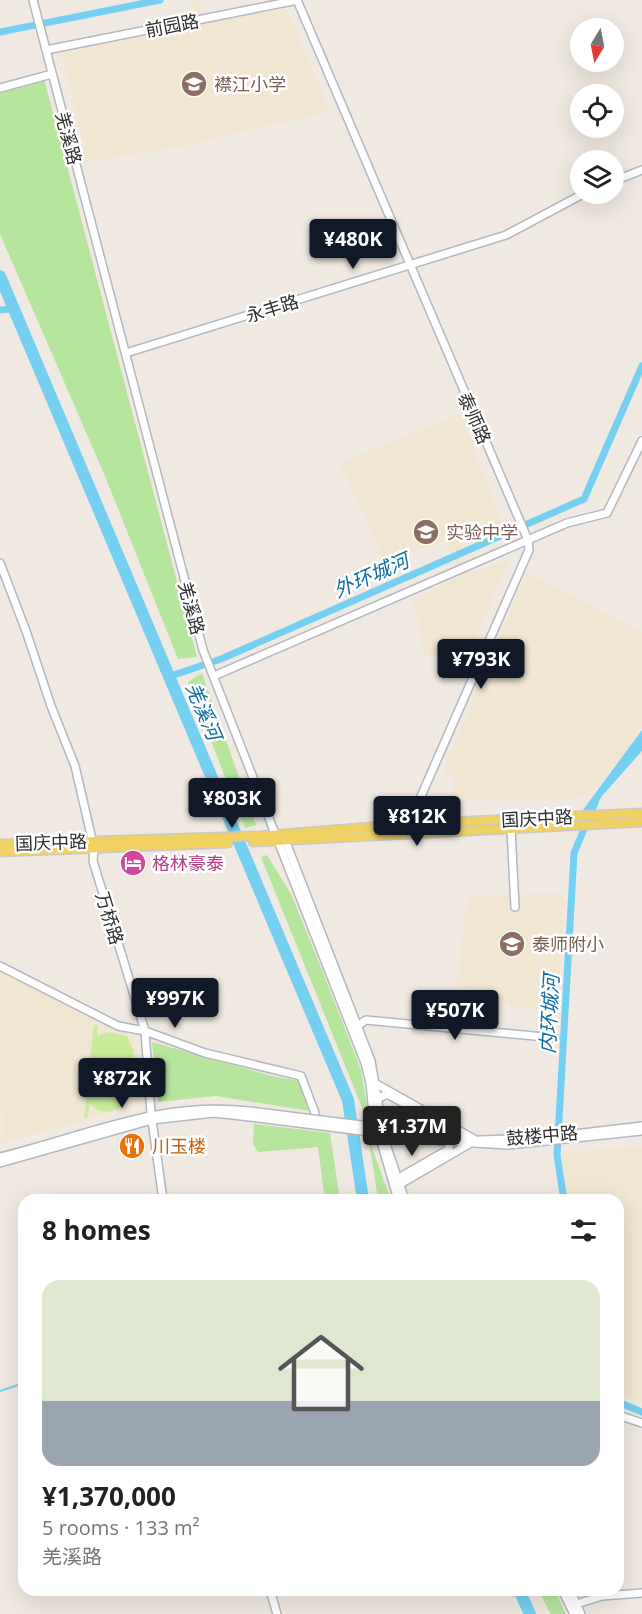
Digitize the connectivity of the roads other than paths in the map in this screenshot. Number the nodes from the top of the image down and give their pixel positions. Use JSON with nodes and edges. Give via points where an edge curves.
{"nodes":[{"id":1,"x":298,"y":0,"type":"edge"},
{"id":2,"x":33,"y":1,"type":"edge"},
{"id":3,"x":45,"y":47,"type":"junction"},
{"id":4,"x":52,"y":74,"type":"junction"},
{"id":5,"x":0,"y":88,"type":"edge"},
{"id":6,"x":642,"y":170,"type":"edge"},
{"id":7,"x":624,"y":177,"type":"edge"},
{"id":8,"x":570,"y":201,"type":"edge"},
{"id":9,"x":409,"y":266,"type":"junction"},
{"id":10,"x":126,"y":353,"type":"junction"},
{"id":11,"x":642,"y":441,"type":"edge"},
{"id":12,"x":527,"y":537,"type":"junction"},
{"id":13,"x":0,"y":563,"type":"edge"},
{"id":14,"x":214,"y":676,"type":"junction"},
{"id":15,"x":642,"y":813,"type":"edge"},
{"id":16,"x":642,"y":822,"type":"edge"},
{"id":17,"x":409,"y":825,"type":"junction"},
{"id":18,"x":511,"y":829,"type":"junction"},
{"id":19,"x":405,"y":835,"type":"junction"},
{"id":20,"x":280,"y":837,"type":"junction"},
{"id":21,"x":0,"y":844,"type":"edge"},
{"id":22,"x":93,"y":844,"type":"junction"},
{"id":23,"x":0,"y":852,"type":"edge"},
{"id":24,"x":515,"y":907,"type":"dead end"},
{"id":25,"x":0,"y":966,"type":"edge"},
{"id":26,"x":354,"y":1028,"type":"junction"},
{"id":27,"x":145,"y":1031,"type":"junction"},
{"id":28,"x":555,"y":1038,"type":"dead end"},
{"id":29,"x":373,"y":1082,"type":"junction"},
{"id":30,"x":377,"y":1099,"type":"junction"},
{"id":31,"x":315,"y":1113,"type":"dead end"},
{"id":32,"x":152,"y":1117,"type":"junction"},
{"id":33,"x":642,"y":1126,"type":"edge"},
{"id":34,"x":642,"y":1131,"type":"edge"},
{"id":35,"x":445,"y":1138,"type":"junction"},
{"id":36,"x":557,"y":1138,"type":"junction"},
{"id":37,"x":473,"y":1142,"type":"junction"},
{"id":38,"x":0,"y":1157,"type":"edge"},
{"id":39,"x":0,"y":1163,"type":"edge"},
{"id":40,"x":397,"y":1183,"type":"junction"},
{"id":41,"x":162,"y":1194,"type":"edge"},
{"id":42,"x":398,"y":1194,"type":"edge"},
{"id":43,"x":402,"y":1194,"type":"edge"},
{"id":44,"x":624,"y":1417,"type":"edge"},
{"id":45,"x":642,"y":1423,"type":"edge"},
{"id":46,"x":642,"y":1593,"type":"edge"},
{"id":47,"x":624,"y":1594,"type":"edge"},
{"id":48,"x":272,"y":1596,"type":"edge"},
{"id":49,"x":566,"y":1596,"type":"edge"},
{"id":50,"x":571,"y":1596,"type":"edge"},
{"id":51,"x":602,"y":1596,"type":"edge"},
{"id":52,"x":573,"y":1605,"type":"junction"},
{"id":53,"x":277,"y":1614,"type":"edge"},
{"id":54,"x":574,"y":1614,"type":"edge"},
{"id":55,"x":581,"y":1614,"type":"edge"}],
"edges":[{"from":1,"to":3,"type":"street","name":"前园路"},
{"from":1,"to":9,"type":"street","name":"泰师路"},
{"from":2,"to":3,"type":"street","name":"羌溪路"},
{"from":3,"to":4,"type":"street","name":"羌溪路"},
{"from":4,"to":5,"type":"street"},
{"from":4,"to":10,"type":"street","name":"羌溪路"},
{"from":6,"to":7,"type":"street"},
{"from":8,"to":9,"type":"street","name":"永丰路","via":[[506,235]]},
{"from":9,"to":10,"type":"street","name":"永丰路"},
{"from":9,"to":12,"type":"street","name":"泰师路"},
{"from":10,"to":14,"type":"street","name":"羌溪路","via":[[203,650]]},
{"from":11,"to":12,"type":"street","via":[[608,513]]},
{"from":12,"to":14,"type":"street"},
{"from":12,"to":17,"type":"street","via":[[529,550]]},
{"from":13,"to":22,"type":"street","name":"万桥路","via":[[75,766]]},
{"from":14,"to":20,"type":"street","name":"羌溪路"},
{"from":15,"to":17,"type":"main road","name":"国庆中路"},
{"from":16,"to":18,"type":"main road","name":"国庆中路"},
{"from":17,"to":19,"type":"street"},
{"from":17,"to":20,"type":"main road","name":"国庆中路"},
{"from":18,"to":19,"type":"main road","name":"国庆中路"},
{"from":18,"to":24,"type":"street"},
{"from":19,"to":20,"type":"main road","name":"国庆中路"},
{"from":20,"to":22,"type":"main road","name":"国庆中路"},
{"from":20,"to":26,"type":"street","name":"羌溪路"},
{"from":21,"to":22,"type":"main road","name":"国庆中路"},
{"from":22,"to":23,"type":"main road","name":"国庆中路"},
{"from":22,"to":27,"type":"street","name":"万桥路","via":[[93,861]]},
{"from":25,"to":27,"type":"street","via":[[118,1026]]},
{"from":26,"to":28,"type":"street","via":[[366,1020]]},
{"from":26,"to":29,"type":"street","name":"羌溪路"},
{"from":27,"to":31,"type":"street","via":[[205,1053],[301,1076]]},
{"from":27,"to":32,"type":"street","name":"万桥路"},
{"from":29,"to":30,"type":"street","name":"羌溪路"},
{"from":29,"to":37,"type":"street"},
{"from":29,"to":40,"type":"street","name":"羌溪路","via":[[373,1114]]},
{"from":30,"to":35,"type":"street","via":[[387,1094],[452,1130]]},
{"from":30,"to":40,"type":"street","name":"羌溪路"},
{"from":32,"to":35,"type":"street","bridge":true,"via":[[214,1107]]},
{"from":32,"to":38,"type":"street"},
{"from":32,"to":39,"type":"street"},
{"from":32,"to":41,"type":"street","name":"万桥路"},
{"from":33,"to":36,"type":"street","name":"鼓楼中路"},
{"from":34,"to":36,"type":"street"},
{"from":35,"to":37,"type":"street"},
{"from":35,"to":40,"type":"street","via":[[449,1149]]},
{"from":36,"to":37,"type":"street","via":[[507,1145]]},
{"from":37,"to":40,"type":"street"},
{"from":40,"to":42,"type":"street","name":"羌溪路"},
{"from":40,"to":43,"type":"street","name":"羌溪路"},
{"from":44,"to":45,"type":"street"},
{"from":46,"to":47,"type":"street"},
{"from":48,"to":53,"type":"street"},
{"from":49,"to":52,"type":"street"},
{"from":50,"to":52,"type":"street"},
{"from":51,"to":52,"type":"street"},
{"from":52,"to":54,"type":"street"},
{"from":52,"to":55,"type":"street"}]}
